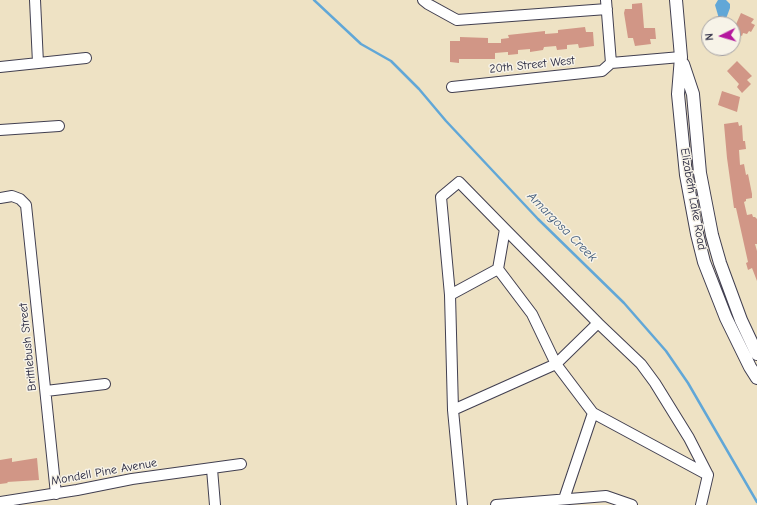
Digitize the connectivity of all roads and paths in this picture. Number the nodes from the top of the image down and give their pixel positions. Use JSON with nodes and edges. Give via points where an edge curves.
{"nodes":[{"id":1,"x":35,"y":0,"type":"edge"},
{"id":2,"x":424,"y":0,"type":"edge"},
{"id":3,"x":676,"y":0,"type":"edge"},
{"id":4,"x":606,"y":4,"type":"edge"},
{"id":5,"x":681,"y":57,"type":"junction"},
{"id":6,"x":86,"y":58,"type":"dead end"},
{"id":7,"x":38,"y":63,"type":"junction"},
{"id":8,"x":611,"y":63,"type":"junction"},
{"id":9,"x":0,"y":67,"type":"edge"},
{"id":10,"x":452,"y":87,"type":"dead end"},
{"id":11,"x":59,"y":126,"type":"dead end"},
{"id":12,"x":0,"y":130,"type":"edge"},
{"id":13,"x":0,"y":198,"type":"edge"},
{"id":14,"x":505,"y":229,"type":"junction"},
{"id":15,"x":498,"y":269,"type":"junction"},
{"id":16,"x":450,"y":295,"type":"junction"},
{"id":17,"x":598,"y":324,"type":"junction"},
{"id":18,"x":757,"y":354,"type":"edge"},
{"id":19,"x":556,"y":364,"type":"junction"},
{"id":20,"x":757,"y":378,"type":"edge"},
{"id":21,"x":104,"y":384,"type":"dead end"},
{"id":22,"x":46,"y":391,"type":"junction"},
{"id":23,"x":453,"y":410,"type":"junction"},
{"id":24,"x":593,"y":413,"type":"junction"},
{"id":25,"x":242,"y":464,"type":"dead end"},
{"id":26,"x":212,"y":469,"type":"junction"},
{"id":27,"x":708,"y":475,"type":"junction"},
{"id":28,"x":56,"y":494,"type":"junction"},
{"id":29,"x":564,"y":499,"type":"junction"},
{"id":30,"x":0,"y":502,"type":"edge"},
{"id":31,"x":216,"y":505,"type":"edge"},
{"id":32,"x":462,"y":505,"type":"edge"},
{"id":33,"x":496,"y":505,"type":"edge"},
{"id":34,"x":632,"y":505,"type":"edge"},
{"id":35,"x":701,"y":505,"type":"edge"}],
"edges":[{"from":1,"to":7,"type":"street"},
{"from":2,"to":4,"type":"street","via":[[457,20]]},
{"from":3,"to":5,"type":"main road","name":"Elizabeth Lake Road"},
{"from":4,"to":8,"type":"street"},
{"from":5,"to":8,"type":"street"},
{"from":5,"to":18,"type":"main road","name":"Elizabeth Lake Road","via":[[693,94],[700,173],[712,235],[741,320]]},
{"from":5,"to":20,"type":"main road","name":"Elizabeth Lake Road","via":[[678,94],[686,175],[697,234],[704,262],[726,318]]},
{"from":6,"to":7,"type":"street"},
{"from":7,"to":9,"type":"street"},
{"from":8,"to":10,"type":"street","name":"20th Street West","via":[[602,71]]},
{"from":11,"to":12,"type":"street"},
{"from":13,"to":22,"type":"street","name":"Brittlebush Street","via":[[12,196],[26,205]]},
{"from":14,"to":15,"type":"street"},
{"from":14,"to":16,"type":"street","via":[[459,182],[441,197]]},
{"from":14,"to":17,"type":"street"},
{"from":15,"to":16,"type":"street"},
{"from":15,"to":19,"type":"street","via":[[532,314]]},
{"from":16,"to":23,"type":"street"},
{"from":17,"to":19,"type":"street"},
{"from":17,"to":27,"type":"street","via":[[641,364],[655,383],[689,438]]},
{"from":19,"to":23,"type":"street"},
{"from":19,"to":24,"type":"street"},
{"from":21,"to":22,"type":"street"},
{"from":22,"to":28,"type":"street","name":"Brittlebush Street"},
{"from":23,"to":32,"type":"street"},
{"from":24,"to":27,"type":"street"},
{"from":24,"to":29,"type":"street"},
{"from":25,"to":26,"type":"street","name":"Mondell Pine Avenue"},
{"from":26,"to":28,"type":"street","name":"Mondell Pine Avenue","via":[[132,479]]},
{"from":26,"to":31,"type":"street"},
{"from":27,"to":35,"type":"street"},
{"from":28,"to":30,"type":"street","name":"Mondell Pine Avenue"},
{"from":29,"to":33,"type":"street"},
{"from":29,"to":34,"type":"street","via":[[606,496]]}]}
